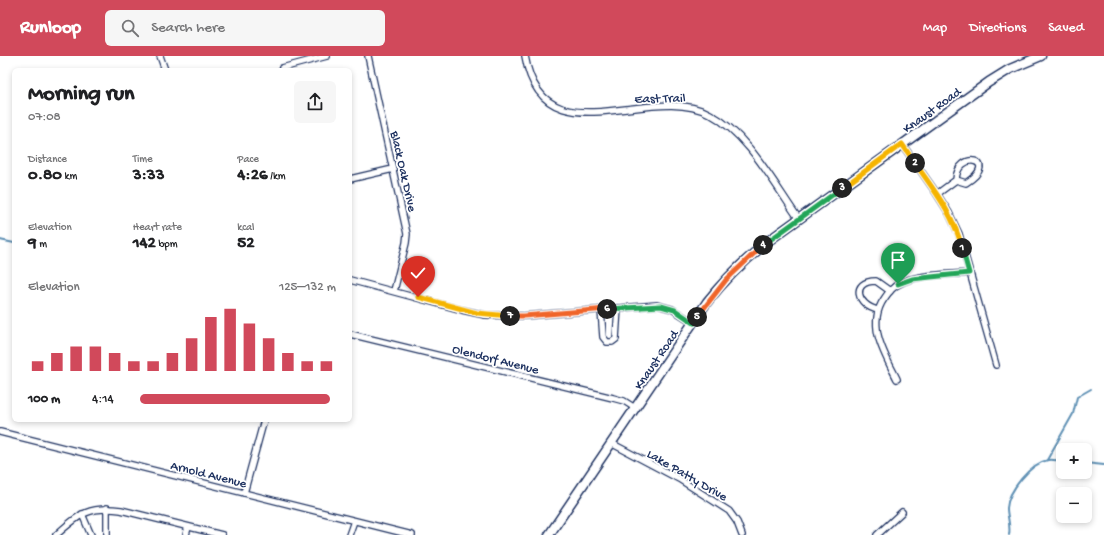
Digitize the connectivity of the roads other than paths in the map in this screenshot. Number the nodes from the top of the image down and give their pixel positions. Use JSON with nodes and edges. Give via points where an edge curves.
{"nodes":[{"id":1,"x":160,"y":56,"type":"edge"},
{"id":2,"x":327,"y":56,"type":"edge"},
{"id":3,"x":368,"y":56,"type":"edge"},
{"id":4,"x":525,"y":56,"type":"edge"},
{"id":5,"x":1041,"y":56,"type":"edge"},
{"id":6,"x":165,"y":68,"type":"edge"},
{"id":7,"x":282,"y":68,"type":"dead end"},
{"id":8,"x":902,"y":144,"type":"junction"},
{"id":9,"x":392,"y":169,"type":"junction"},
{"id":10,"x":352,"y":179,"type":"edge"},
{"id":11,"x":956,"y":180,"type":"junction"},
{"id":12,"x":937,"y":194,"type":"junction"},
{"id":13,"x":799,"y":219,"type":"junction"},
{"id":14,"x":969,"y":273,"type":"junction"},
{"id":15,"x":352,"y":280,"type":"edge"},
{"id":16,"x":890,"y":290,"type":"junction"},
{"id":17,"x":394,"y":291,"type":"junction"},
{"id":18,"x":618,"y":308,"type":"junction"},
{"id":19,"x":601,"y":310,"type":"junction"},
{"id":20,"x":878,"y":310,"type":"junction"},
{"id":21,"x":694,"y":323,"type":"junction"},
{"id":22,"x":352,"y":334,"type":"edge"},
{"id":23,"x":996,"y":365,"type":"dead end"},
{"id":24,"x":897,"y":379,"type":"dead end"},
{"id":25,"x":635,"y":408,"type":"junction"},
{"id":26,"x":263,"y":422,"type":"edge"},
{"id":27,"x":0,"y":432,"type":"edge"},
{"id":28,"x":611,"y":443,"type":"junction"},
{"id":29,"x":244,"y":493,"type":"junction"},
{"id":30,"x":107,"y":508,"type":"junction"},
{"id":31,"x":902,"y":512,"type":"dead end"},
{"id":32,"x":82,"y":514,"type":"junction"},
{"id":33,"x":354,"y":521,"type":"junction"},
{"id":34,"x":188,"y":528,"type":"junction"},
{"id":35,"x":56,"y":535,"type":"edge"},
{"id":36,"x":91,"y":535,"type":"edge"},
{"id":37,"x":107,"y":535,"type":"edge"},
{"id":38,"x":186,"y":535,"type":"edge"},
{"id":39,"x":222,"y":535,"type":"edge"},
{"id":40,"x":349,"y":535,"type":"edge"},
{"id":41,"x":412,"y":535,"type":"edge"},
{"id":42,"x":549,"y":535,"type":"edge"},
{"id":43,"x":742,"y":535,"type":"edge"},
{"id":44,"x":877,"y":535,"type":"edge"}],
"edges":[{"from":1,"to":6,"type":"street"},
{"from":2,"to":7,"type":"street"},
{"from":3,"to":9,"type":"street","name":"Black Oak Drive"},
{"from":4,"to":13,"type":"street","name":"East Trail","via":[[527,69],[540,95],[566,110],[585,113],[670,106],[689,107],[709,113],[729,126],[744,143]]},
{"from":5,"to":8,"type":"main road","name":"Knaust Road","via":[[999,75]]},
{"from":8,"to":12,"type":"street"},
{"from":8,"to":13,"type":"main road","name":"Knaust Road"},
{"from":9,"to":10,"type":"street"},
{"from":9,"to":17,"type":"street","name":"Black Oak Drive","via":[[407,234]]},
{"from":11,"to":11,"type":"street","via":[[959,167],[969,160],[973,160],[980,167],[980,172],[966,183]]},
{"from":11,"to":12,"type":"street"},
{"from":12,"to":14,"type":"street","via":[[959,234]]},
{"from":13,"to":21,"type":"main road","name":"Knaust Road","via":[[737,269],[716,291]]},
{"from":14,"to":16,"type":"street","via":[[912,279]]},
{"from":14,"to":23,"type":"street"},
{"from":15,"to":17,"type":"street"},
{"from":16,"to":20,"type":"street"},
{"from":16,"to":20,"type":"street","via":[[876,282],[864,283],[860,288],[862,302]]},
{"from":17,"to":19,"type":"street","via":[[489,315],[524,316]]},
{"from":18,"to":19,"type":"street"},
{"from":18,"to":19,"type":"street","via":[[617,334],[612,342],[607,342],[603,337]]},
{"from":18,"to":21,"type":"street","via":[[661,306],[675,310]]},
{"from":20,"to":24,"type":"street","via":[[875,322],[877,334]]},
{"from":21,"to":25,"type":"main road","name":"Knaust Road"},
{"from":22,"to":25,"type":"street","name":"Olendorf Avenue","via":[[613,398]]},
{"from":25,"to":28,"type":"main road","name":"Knaust Road"},
{"from":26,"to":29,"type":"street"},
{"from":27,"to":29,"type":"street","name":"Arnold Avenue"},
{"from":28,"to":42,"type":"main road","name":"Knaust Road"},
{"from":28,"to":43,"type":"street","name":"Lake Patty Drive","via":[[679,478],[729,511]]},
{"from":29,"to":33,"type":"street","name":"Arnold Avenue"},
{"from":30,"to":32,"type":"street"},
{"from":30,"to":34,"type":"street"},
{"from":30,"to":37,"type":"street"},
{"from":31,"to":44,"type":"street"},
{"from":32,"to":35,"type":"street"},
{"from":32,"to":36,"type":"street"},
{"from":33,"to":40,"type":"street"},
{"from":33,"to":41,"type":"street","name":"Arnold Avenue"},
{"from":34,"to":38,"type":"street"},
{"from":34,"to":39,"type":"street"}]}
